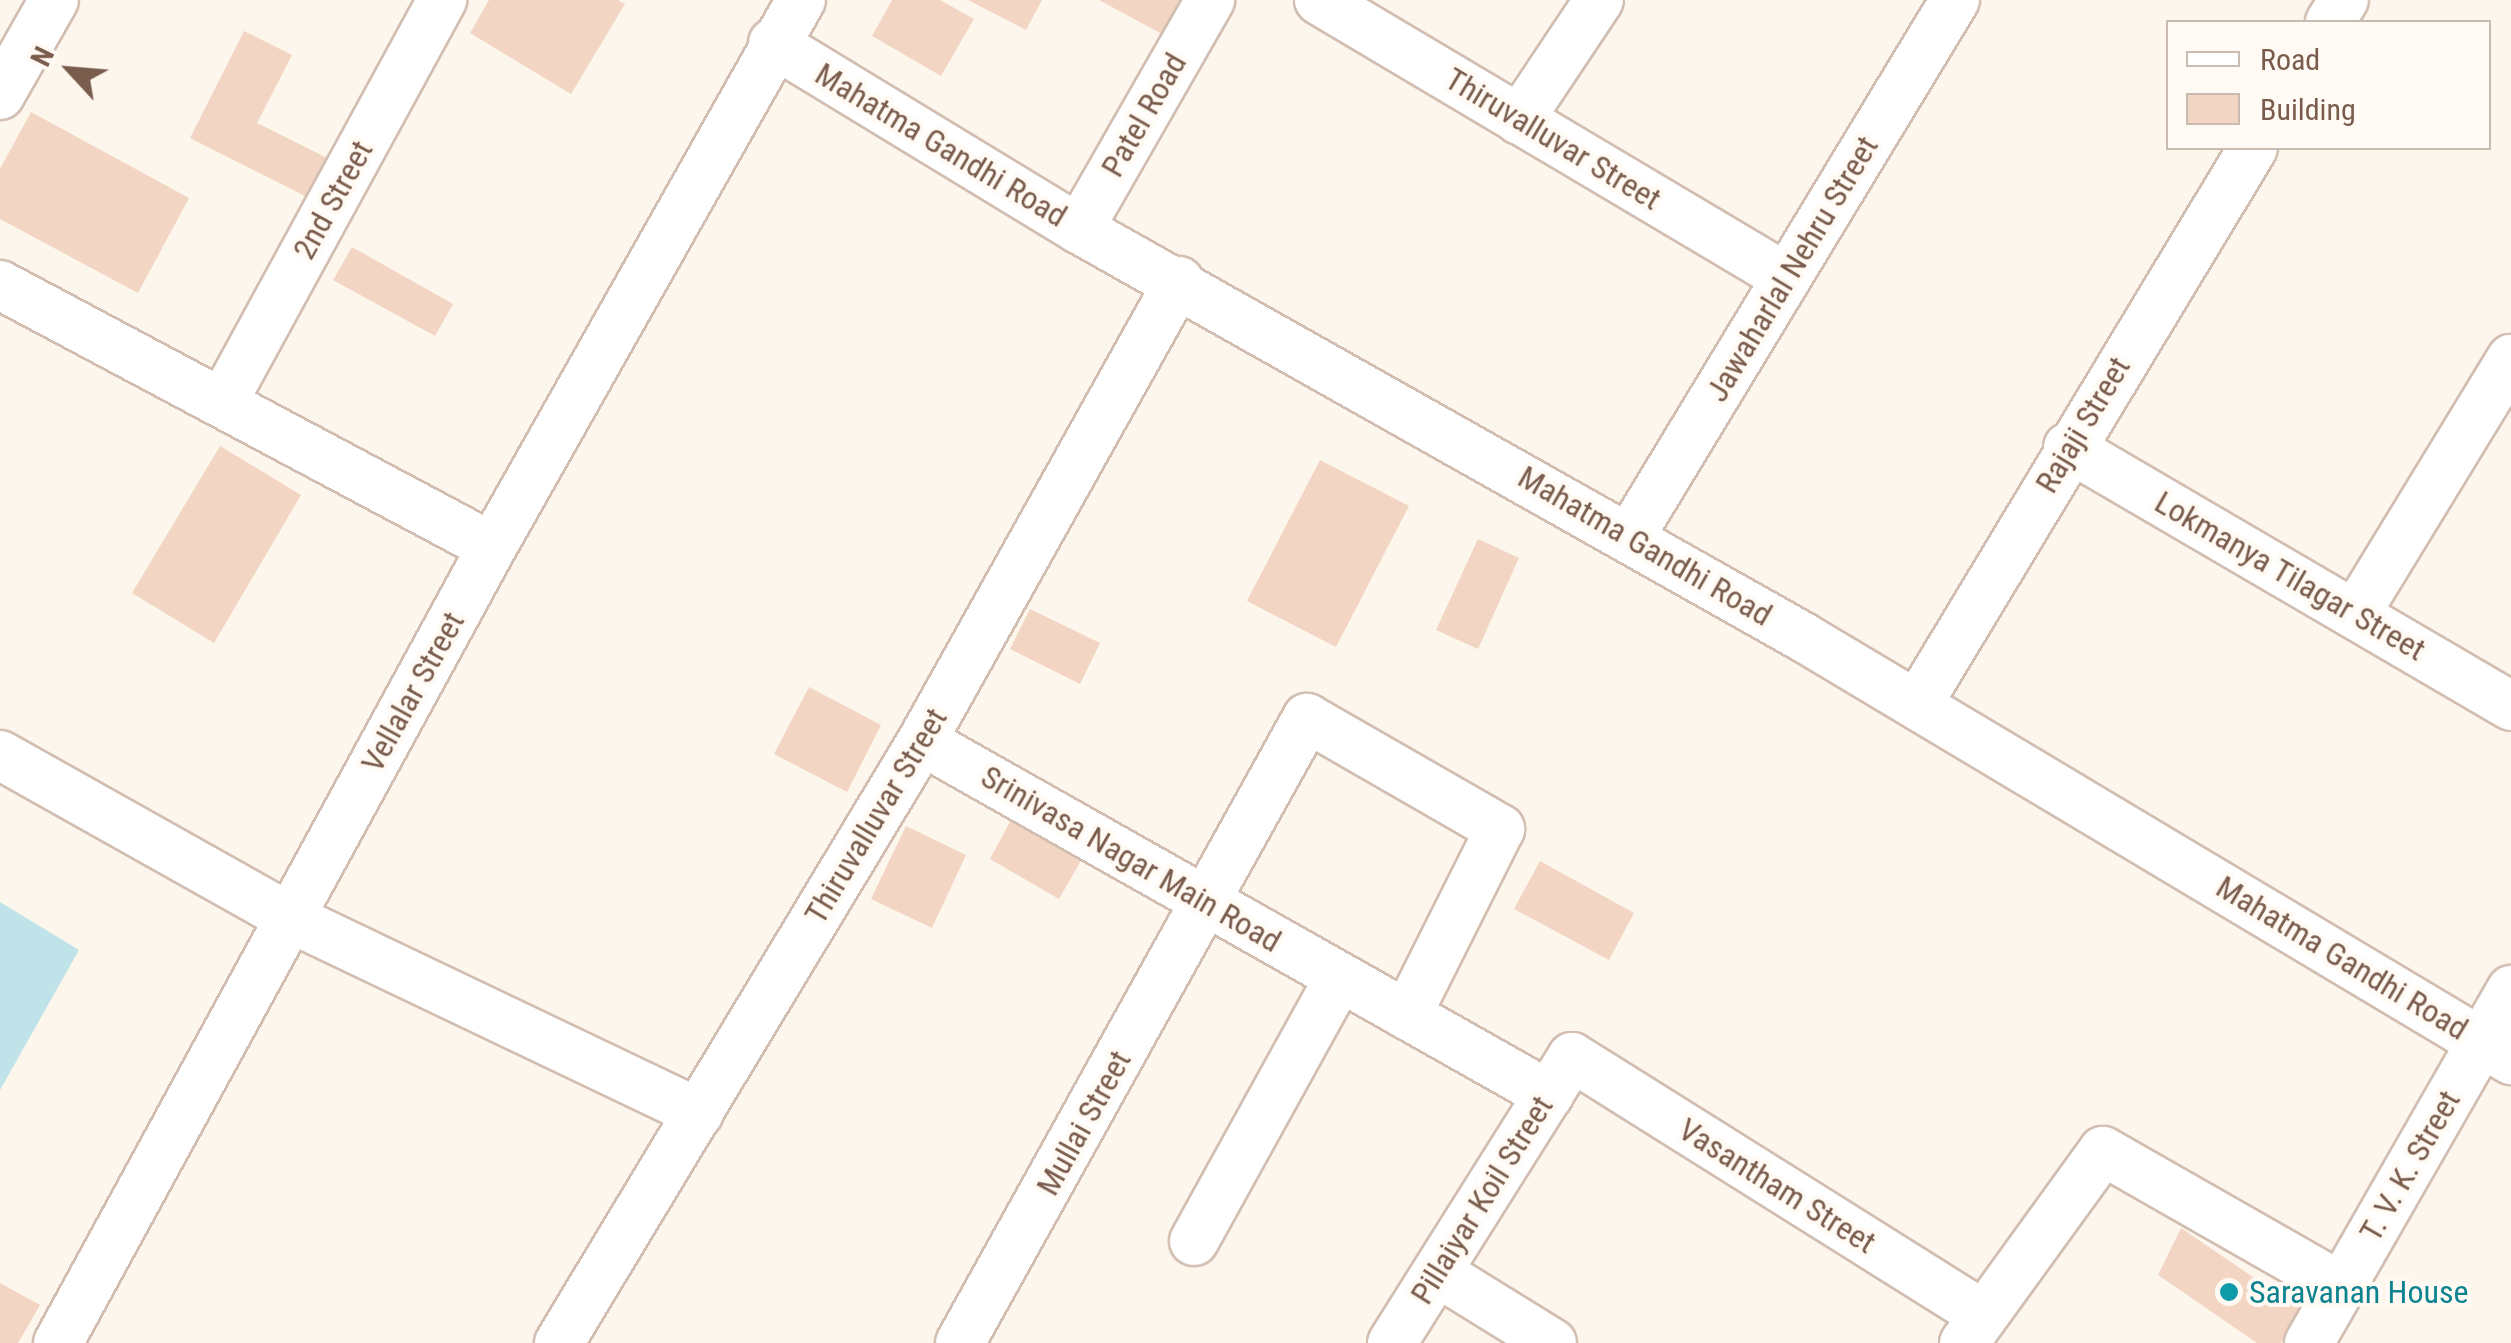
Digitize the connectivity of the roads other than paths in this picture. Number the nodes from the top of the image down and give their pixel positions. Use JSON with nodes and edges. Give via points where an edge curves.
{"nodes":[{"id":1,"x":54,"y":0,"type":"edge"},
{"id":2,"x":442,"y":0,"type":"edge"},
{"id":3,"x":801,"y":0,"type":"edge"},
{"id":4,"x":1210,"y":0,"type":"edge"},
{"id":5,"x":1319,"y":0,"type":"edge"},
{"id":6,"x":1599,"y":0,"type":"edge"},
{"id":7,"x":1955,"y":0,"type":"edge"},
{"id":8,"x":773,"y":43,"type":"junction"},
{"id":9,"x":0,"y":96,"type":"edge"},
{"id":10,"x":1519,"y":120,"type":"junction"},
{"id":11,"x":2252,"y":150,"type":"edge"},
{"id":12,"x":1078,"y":229,"type":"junction"},
{"id":13,"x":1787,"y":278,"type":"junction"},
{"id":14,"x":1179,"y":281,"type":"junction"},
{"id":15,"x":0,"y":284,"type":"edge"},
{"id":16,"x":2511,"y":359,"type":"edge"},
{"id":17,"x":224,"y":400,"type":"junction"},
{"id":18,"x":2068,"y":446,"type":"junction"},
{"id":19,"x":1629,"y":538,"type":"junction"},
{"id":20,"x":492,"y":547,"type":"junction"},
{"id":21,"x":2356,"y":613,"type":"junction"},
{"id":22,"x":1917,"y":705,"type":"junction"},
{"id":23,"x":2511,"y":706,"type":"edge"},
{"id":24,"x":922,"y":741,"type":"junction"},
{"id":25,"x":0,"y":754,"type":"edge"},
{"id":26,"x":1206,"y":903,"type":"junction"},
{"id":27,"x":290,"y":918,"type":"junction"},
{"id":28,"x":1339,"y":978,"type":"junction"},
{"id":29,"x":2511,"y":990,"type":"edge"},
{"id":30,"x":1407,"y":1016,"type":"junction"},
{"id":31,"x":2496,"y":1051,"type":"edge"},
{"id":32,"x":1560,"y":1076,"type":"junction"},
{"id":33,"x":699,"y":1113,"type":"junction"},
{"id":34,"x":1194,"y":1240,"type":"dead end"},
{"id":35,"x":1437,"y":1272,"type":"junction"},
{"id":36,"x":2341,"y":1287,"type":"junction"},
{"id":37,"x":1974,"y":1329,"type":"edge"},
{"id":38,"x":58,"y":1343,"type":"edge"},
{"id":39,"x":559,"y":1343,"type":"edge"},
{"id":40,"x":960,"y":1343,"type":"edge"},
{"id":41,"x":1392,"y":1343,"type":"edge"},
{"id":42,"x":1552,"y":1343,"type":"edge"},
{"id":43,"x":2309,"y":1343,"type":"edge"}],
"edges":[{"from":1,"to":9,"type":"street"},
{"from":2,"to":17,"type":"street","name":"2nd Street"},
{"from":3,"to":8,"type":"street","name":"Vellalar Street"},
{"from":4,"to":12,"type":"street","name":"Patel Road"},
{"from":5,"to":10,"type":"street","name":"Thiruvalluvar Street"},
{"from":6,"to":10,"type":"street"},
{"from":7,"to":13,"type":"street","name":"Jawaharlal Nehru Street"},
{"from":8,"to":12,"type":"street","name":"Mahatma Gandhi Road"},
{"from":8,"to":20,"type":"street","name":"Vellalar Street"},
{"from":10,"to":13,"type":"street","name":"Thiruvalluvar Street"},
{"from":11,"to":18,"type":"street","name":"Rajaji Street"},
{"from":12,"to":14,"type":"street","name":"Mahatma Gandhi Road"},
{"from":13,"to":19,"type":"street","name":"Jawaharlal Nehru Street"},
{"from":14,"to":19,"type":"street","name":"Mahatma Gandhi Road"},
{"from":14,"to":24,"type":"street","name":"Thiruvalluvar Street"},
{"from":15,"to":17,"type":"street"},
{"from":16,"to":21,"type":"street"},
{"from":17,"to":20,"type":"street"},
{"from":18,"to":21,"type":"street","name":"Lokmanya Tilagar Street"},
{"from":18,"to":22,"type":"street","name":"Rajaji Street"},
{"from":19,"to":22,"type":"street","name":"Mahatma Gandhi Road"},
{"from":20,"to":27,"type":"street","name":"Vellalar Street"},
{"from":21,"to":23,"type":"street","name":"Lokmanya Tilagar Street"},
{"from":22,"to":31,"type":"street","name":"Mahatma Gandhi Road"},
{"from":24,"to":26,"type":"street","name":"Srinivasa Nagar Main Road"},
{"from":24,"to":33,"type":"street","name":"Thiruvalluvar Street"},
{"from":25,"to":27,"type":"street"},
{"from":26,"to":28,"type":"street","name":"Srinivasa Nagar Main Road"},
{"from":26,"to":30,"type":"street","name":"Mullai Street","via":[[1307,718],[1500,829]]},
{"from":26,"to":40,"type":"street","name":"Mullai Street"},
{"from":27,"to":33,"type":"street"},
{"from":27,"to":38,"type":"street","name":"Vellalar Street"},
{"from":28,"to":30,"type":"street","name":"Srinivasa Nagar Main Road"},
{"from":28,"to":34,"type":"street"},
{"from":29,"to":31,"type":"street","name":"T. V. K. Street"},
{"from":30,"to":32,"type":"street","name":"Vasantham Street"},
{"from":31,"to":36,"type":"street","name":"T. V. K. Street"},
{"from":32,"to":35,"type":"street","name":"Pillaiyar Koil Street"},
{"from":32,"to":37,"type":"street","name":"Vasantham Street"},
{"from":33,"to":39,"type":"street","name":"Thiruvalluvar Street"},
{"from":35,"to":41,"type":"street","name":"Pillaiyar Koil Street"},
{"from":35,"to":42,"type":"street"},
{"from":36,"to":37,"type":"street","via":[[2103,1151]]},
{"from":36,"to":43,"type":"street","name":"T. V. K. Street"}]}
